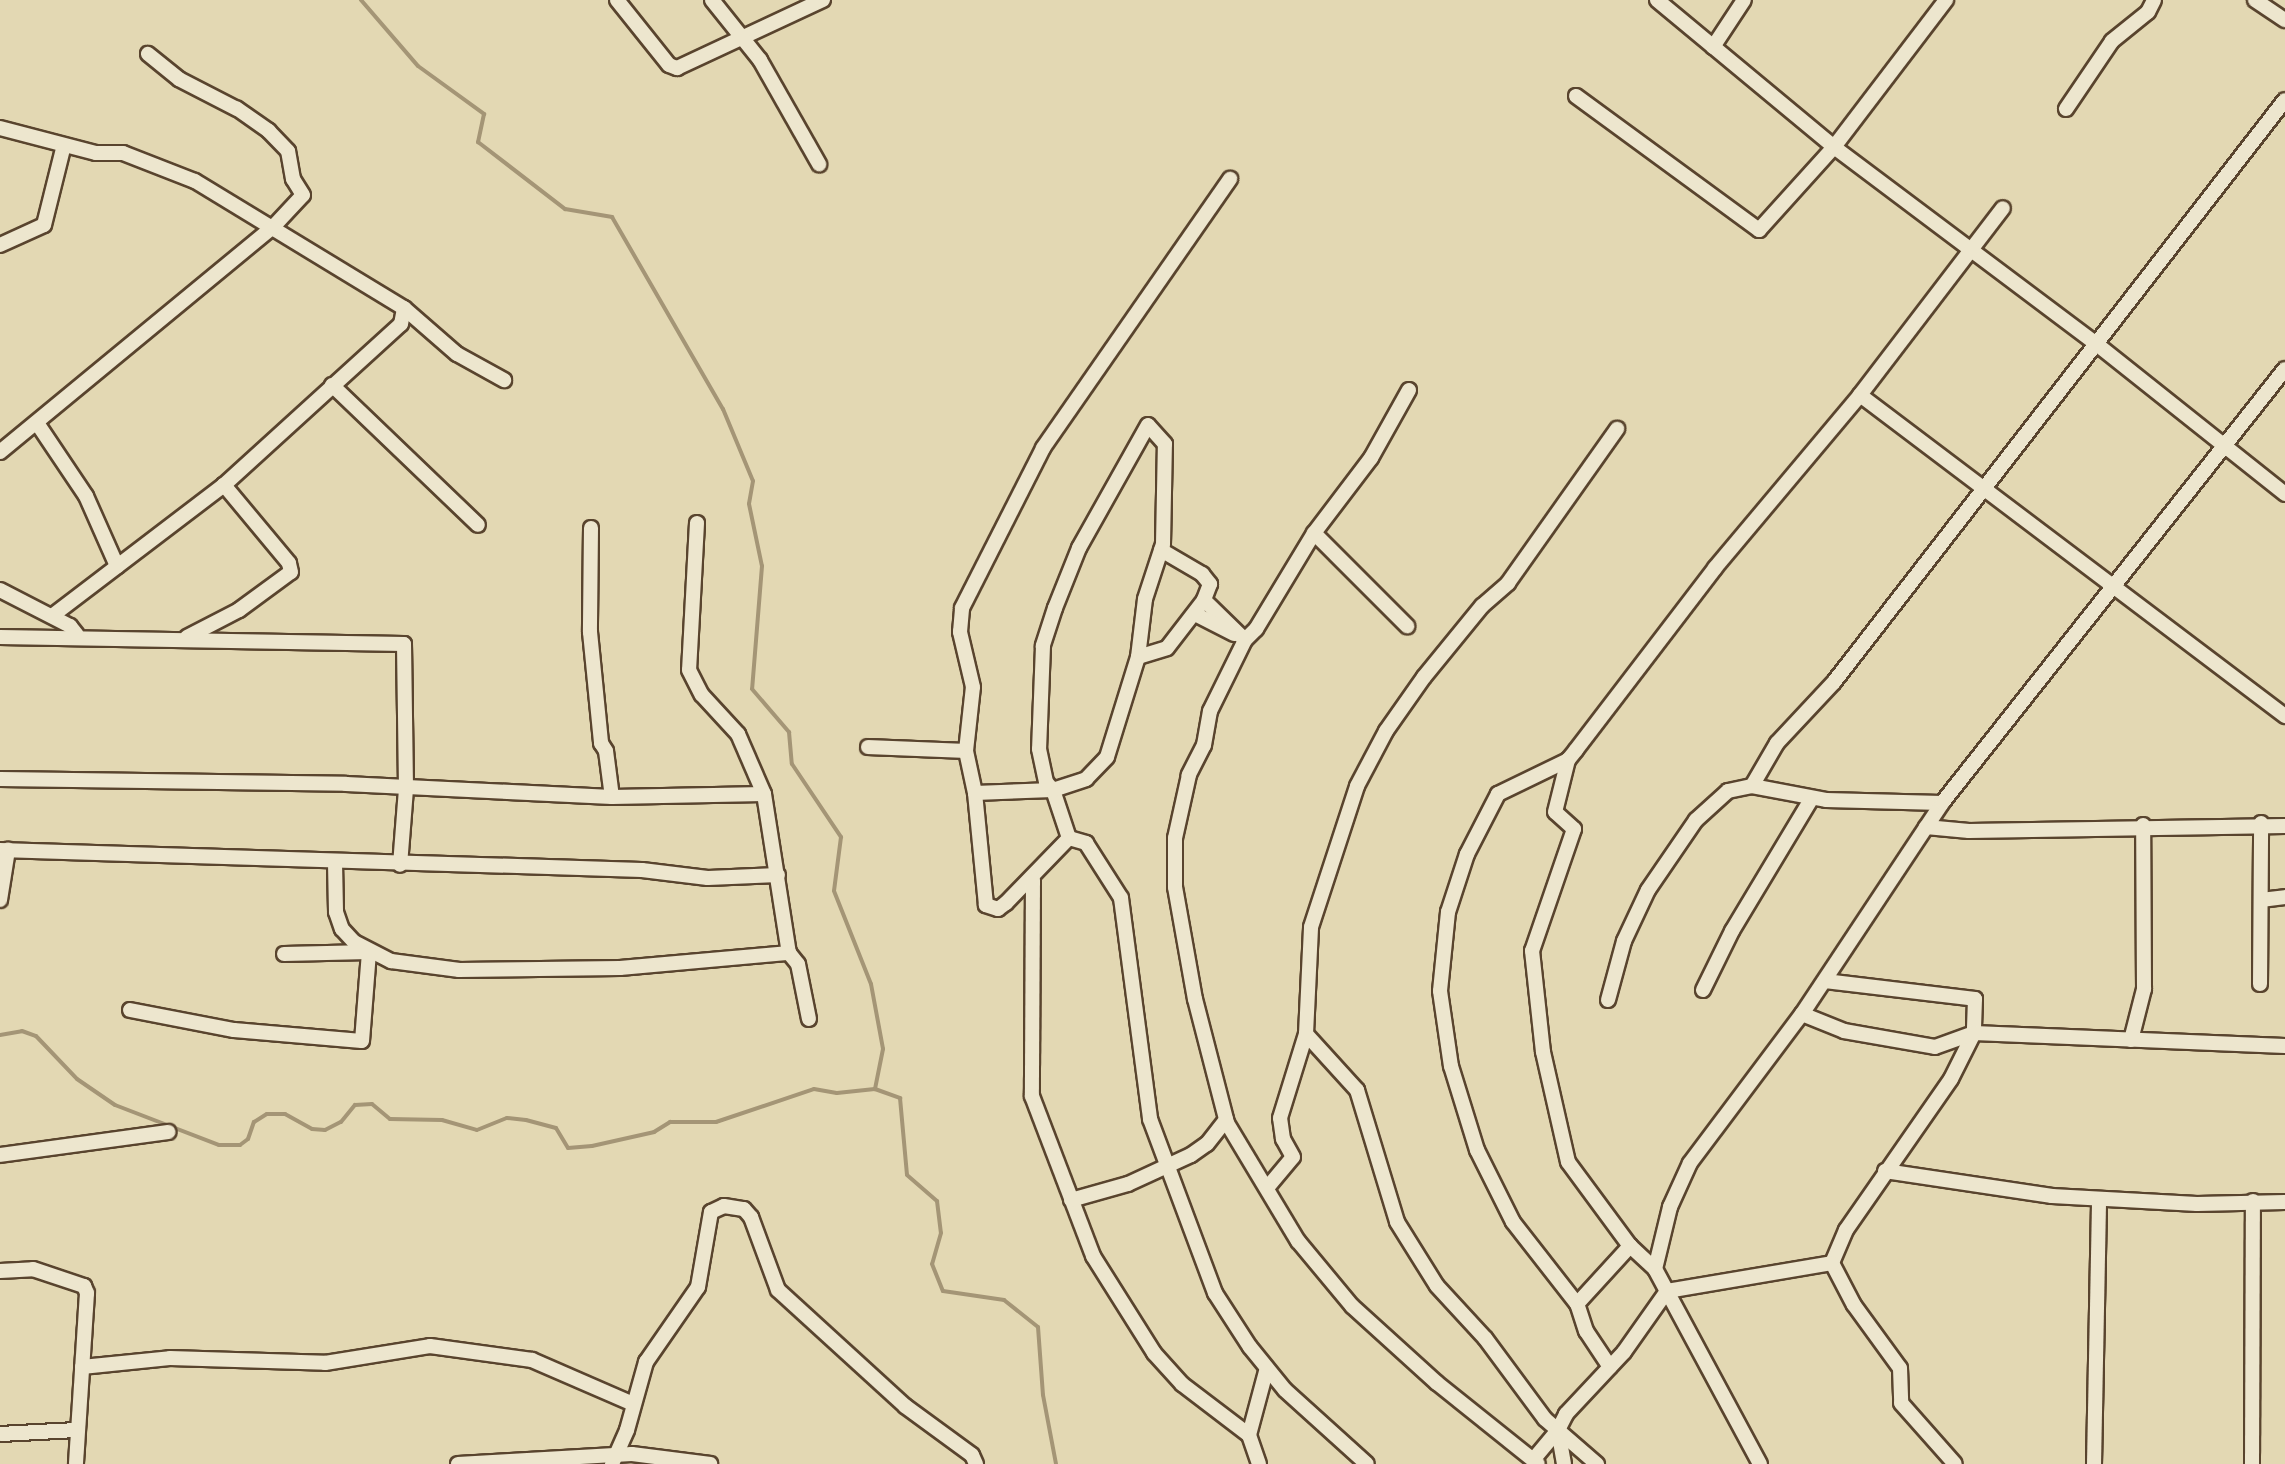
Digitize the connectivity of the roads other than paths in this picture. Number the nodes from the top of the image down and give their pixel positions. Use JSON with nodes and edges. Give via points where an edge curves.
{"nodes":[{"id":1,"x":617,"y":0,"type":"edge"},
{"id":2,"x":712,"y":0,"type":"edge"},
{"id":3,"x":823,"y":0,"type":"edge"},
{"id":4,"x":1657,"y":0,"type":"edge"},
{"id":5,"x":1744,"y":0,"type":"edge"},
{"id":6,"x":1946,"y":0,"type":"edge"},
{"id":7,"x":2154,"y":0,"type":"edge"},
{"id":8,"x":2255,"y":0,"type":"edge"},
{"id":9,"x":2285,"y":20,"type":"edge"},
{"id":10,"x":745,"y":39,"type":"junction"},
{"id":11,"x":1712,"y":46,"type":"junction"},
{"id":12,"x":148,"y":54,"type":"dead end"},
{"id":13,"x":1576,"y":96,"type":"dead end"},
{"id":14,"x":2285,"y":100,"type":"edge"},
{"id":15,"x":2066,"y":109,"type":"dead end"},
{"id":16,"x":0,"y":128,"type":"edge"},
{"id":17,"x":64,"y":145,"type":"junction"},
{"id":18,"x":1834,"y":147,"type":"junction"},
{"id":19,"x":819,"y":164,"type":"dead end"},
{"id":20,"x":1230,"y":179,"type":"dead end"},
{"id":21,"x":2003,"y":208,"type":"dead end"},
{"id":22,"x":274,"y":226,"type":"junction"},
{"id":23,"x":0,"y":245,"type":"edge"},
{"id":24,"x":1971,"y":252,"type":"junction"},
{"id":25,"x":404,"y":308,"type":"junction"},
{"id":26,"x":2094,"y":342,"type":"junction"},
{"id":27,"x":2285,"y":369,"type":"edge"},
{"id":28,"x":504,"y":380,"type":"dead end"},
{"id":29,"x":332,"y":386,"type":"junction"},
{"id":30,"x":1409,"y":390,"type":"dead end"},
{"id":31,"x":1860,"y":395,"type":"junction"},
{"id":32,"x":36,"y":423,"type":"junction"},
{"id":33,"x":1616,"y":428,"type":"dead end"},
{"id":34,"x":2225,"y":447,"type":"junction"},
{"id":35,"x":0,"y":452,"type":"edge"},
{"id":36,"x":224,"y":485,"type":"junction"},
{"id":37,"x":1984,"y":485,"type":"junction"},
{"id":38,"x":2285,"y":494,"type":"edge"},
{"id":39,"x":697,"y":522,"type":"dead end"},
{"id":40,"x":478,"y":525,"type":"dead end"},
{"id":41,"x":591,"y":528,"type":"dead end"},
{"id":42,"x":1314,"y":532,"type":"junction"},
{"id":43,"x":1161,"y":550,"type":"junction"},
{"id":44,"x":117,"y":566,"type":"junction"},
{"id":45,"x":2113,"y":584,"type":"junction"},
{"id":46,"x":0,"y":590,"type":"edge"},
{"id":47,"x":1204,"y":600,"type":"junction"},
{"id":48,"x":1195,"y":614,"type":"junction"},
{"id":49,"x":52,"y":616,"type":"junction"},
{"id":50,"x":1406,"y":626,"type":"dead end"},
{"id":51,"x":77,"y":636,"type":"junction"},
{"id":52,"x":0,"y":637,"type":"edge"},
{"id":53,"x":185,"y":638,"type":"junction"},
{"id":54,"x":1245,"y":640,"type":"junction"},
{"id":55,"x":1138,"y":657,"type":"junction"},
{"id":56,"x":2285,"y":716,"type":"edge"},
{"id":57,"x":868,"y":747,"type":"dead end"},
{"id":58,"x":966,"y":751,"type":"junction"},
{"id":59,"x":1568,"y":760,"type":"junction"},
{"id":60,"x":0,"y":779,"type":"edge"},
{"id":61,"x":1752,"y":786,"type":"junction"},
{"id":62,"x":406,"y":789,"type":"junction"},
{"id":63,"x":1053,"y":790,"type":"junction"},
{"id":64,"x":975,"y":793,"type":"junction"},
{"id":65,"x":764,"y":794,"type":"junction"},
{"id":66,"x":612,"y":797,"type":"junction"},
{"id":67,"x":1812,"y":798,"type":"junction"},
{"id":68,"x":1942,"y":803,"type":"junction"},
{"id":69,"x":2261,"y":823,"type":"junction"},
{"id":70,"x":2143,"y":826,"type":"junction"},
{"id":71,"x":2285,"y":826,"type":"edge"},
{"id":72,"x":1926,"y":827,"type":"junction"},
{"id":73,"x":1070,"y":838,"type":"junction"},
{"id":74,"x":4,"y":850,"type":"edge"},
{"id":75,"x":335,"y":864,"type":"junction"},
{"id":76,"x":400,"y":865,"type":"junction"},
{"id":77,"x":778,"y":875,"type":"junction"},
{"id":78,"x":1033,"y":880,"type":"junction"},
{"id":79,"x":2285,"y":897,"type":"edge"},
{"id":80,"x":0,"y":900,"type":"edge"},
{"id":81,"x":2260,"y":900,"type":"junction"},
{"id":82,"x":370,"y":952,"type":"junction"},
{"id":83,"x":789,"y":953,"type":"junction"},
{"id":84,"x":284,"y":954,"type":"dead end"},
{"id":85,"x":1825,"y":980,"type":"junction"},
{"id":86,"x":2260,"y":984,"type":"dead end"},
{"id":87,"x":1703,"y":990,"type":"dead end"},
{"id":88,"x":1608,"y":1000,"type":"dead end"},
{"id":89,"x":130,"y":1010,"type":"dead end"},
{"id":90,"x":1802,"y":1014,"type":"junction"},
{"id":91,"x":810,"y":1018,"type":"dead end"},
{"id":92,"x":1974,"y":1033,"type":"junction"},
{"id":93,"x":1306,"y":1034,"type":"junction"},
{"id":94,"x":2131,"y":1040,"type":"junction"},
{"id":95,"x":2285,"y":1046,"type":"edge"},
{"id":96,"x":1226,"y":1120,"type":"junction"},
{"id":97,"x":168,"y":1132,"type":"dead end"},
{"id":98,"x":0,"y":1155,"type":"edge"},
{"id":99,"x":1167,"y":1167,"type":"junction"},
{"id":100,"x":1885,"y":1171,"type":"junction"},
{"id":101,"x":1268,"y":1188,"type":"junction"},
{"id":102,"x":2099,"y":1199,"type":"junction"},
{"id":103,"x":1072,"y":1200,"type":"junction"},
{"id":104,"x":2253,"y":1201,"type":"junction"},
{"id":105,"x":2285,"y":1202,"type":"edge"},
{"id":106,"x":1630,"y":1246,"type":"junction"},
{"id":107,"x":1832,"y":1263,"type":"junction"},
{"id":108,"x":0,"y":1270,"type":"edge"},
{"id":109,"x":1655,"y":1270,"type":"junction"},
{"id":110,"x":1667,"y":1291,"type":"junction"},
{"id":111,"x":1577,"y":1304,"type":"junction"},
{"id":112,"x":1610,"y":1366,"type":"junction"},
{"id":113,"x":82,"y":1367,"type":"junction"},
{"id":114,"x":1267,"y":1368,"type":"junction"},
{"id":115,"x":632,"y":1404,"type":"junction"},
{"id":116,"x":78,"y":1430,"type":"junction"},
{"id":117,"x":1558,"y":1430,"type":"junction"},
{"id":118,"x":0,"y":1434,"type":"edge"},
{"id":119,"x":1249,"y":1435,"type":"junction"},
{"id":120,"x":612,"y":1461,"type":"edge"},
{"id":121,"x":971,"y":1461,"type":"edge"},
{"id":122,"x":1536,"y":1462,"type":"edge"},
{"id":123,"x":76,"y":1464,"type":"edge"},
{"id":124,"x":458,"y":1464,"type":"edge"},
{"id":125,"x":710,"y":1464,"type":"edge"},
{"id":126,"x":1259,"y":1464,"type":"edge"},
{"id":127,"x":1367,"y":1464,"type":"edge"},
{"id":128,"x":1564,"y":1464,"type":"edge"},
{"id":129,"x":1597,"y":1464,"type":"edge"},
{"id":130,"x":1760,"y":1464,"type":"edge"},
{"id":131,"x":1955,"y":1464,"type":"edge"},
{"id":132,"x":2094,"y":1464,"type":"edge"},
{"id":133,"x":2252,"y":1464,"type":"edge"}],
"edges":[{"from":1,"to":10,"type":"street","via":[[672,67]]},
{"from":2,"to":10,"type":"street"},
{"from":3,"to":10,"type":"street"},
{"from":4,"to":11,"type":"street"},
{"from":5,"to":11,"type":"street"},
{"from":6,"to":18,"type":"street"},
{"from":7,"to":15,"type":"street","via":[[2112,41]]},
{"from":8,"to":9,"type":"street"},
{"from":10,"to":19,"type":"street"},
{"from":11,"to":18,"type":"street"},
{"from":12,"to":22,"type":"street","via":[[249,116],[288,151],[303,195]]},
{"from":13,"to":18,"type":"street","via":[[1758,230]]},
{"from":14,"to":26,"type":"street"},
{"from":16,"to":17,"type":"street"},
{"from":17,"to":22,"type":"street","via":[[172,169]]},
{"from":17,"to":23,"type":"street","via":[[44,225]]},
{"from":18,"to":24,"type":"street"},
{"from":20,"to":58,"type":"street","via":[[1043,448],[969,593],[960,632],[972,687]]},
{"from":21,"to":24,"type":"street"},
{"from":22,"to":25,"type":"street"},
{"from":22,"to":32,"type":"street"},
{"from":24,"to":26,"type":"street"},
{"from":24,"to":31,"type":"street"},
{"from":25,"to":28,"type":"street","via":[[457,354]]},
{"from":25,"to":29,"type":"street","via":[[401,324]]},
{"from":26,"to":34,"type":"street"},
{"from":26,"to":37,"type":"street"},
{"from":27,"to":34,"type":"street"},
{"from":29,"to":36,"type":"street"},
{"from":29,"to":40,"type":"street"},
{"from":30,"to":42,"type":"street","via":[[1371,458]]},
{"from":31,"to":37,"type":"street"},
{"from":31,"to":59,"type":"street","via":[[1715,568]]},
{"from":32,"to":35,"type":"street"},
{"from":32,"to":44,"type":"street","via":[[86,496]]},
{"from":33,"to":93,"type":"street","via":[[1508,584],[1424,677],[1357,786],[1314,908]]},
{"from":34,"to":38,"type":"street"},
{"from":34,"to":45,"type":"street"},
{"from":36,"to":44,"type":"street"},
{"from":36,"to":53,"type":"street","via":[[290,562],[291,572]]},
{"from":37,"to":45,"type":"street"},
{"from":37,"to":61,"type":"street","via":[[1834,682],[1770,752]]},
{"from":39,"to":65,"type":"street","via":[[689,670],[738,734]]},
{"from":41,"to":66,"type":"street","via":[[590,632]]},
{"from":42,"to":50,"type":"street"},
{"from":42,"to":54,"type":"street"},
{"from":43,"to":47,"type":"street","via":[[1202,574],[1210,584]]},
{"from":43,"to":55,"type":"street","via":[[1145,600]]},
{"from":43,"to":63,"type":"street","via":[[1165,444],[1148,426],[1078,548],[1043,646],[1039,749]]},
{"from":44,"to":49,"type":"street"},
{"from":45,"to":56,"type":"street"},
{"from":45,"to":68,"type":"street"},
{"from":46,"to":49,"type":"street"},
{"from":47,"to":48,"type":"street"},
{"from":47,"to":54,"type":"street"},
{"from":48,"to":54,"type":"street"},
{"from":48,"to":55,"type":"street","via":[[1167,648]]},
{"from":49,"to":51,"type":"street"},
{"from":51,"to":52,"type":"street"},
{"from":51,"to":53,"type":"street"},
{"from":53,"to":62,"type":"street","via":[[404,644]]},
{"from":54,"to":96,"type":"street","via":[[1210,711],[1175,838],[1175,886],[1195,999]]},
{"from":55,"to":63,"type":"street","via":[[1107,757],[1086,779]]},
{"from":57,"to":58,"type":"street"},
{"from":58,"to":64,"type":"street"},
{"from":59,"to":106,"type":"street","via":[[1555,812],[1574,829],[1532,951],[1539,1023],[1568,1162]]},
{"from":59,"to":111,"type":"street","via":[[1498,794],[1467,854],[1448,912],[1440,990],[1465,1122],[1512,1222]]},
{"from":60,"to":62,"type":"street"},
{"from":61,"to":67,"type":"street"},
{"from":61,"to":88,"type":"street","via":[[1710,804],[1678,845],[1634,918]]},
{"from":62,"to":66,"type":"street"},
{"from":62,"to":76,"type":"street"},
{"from":63,"to":64,"type":"street"},
{"from":63,"to":73,"type":"street"},
{"from":64,"to":78,"type":"street","via":[[986,905],[998,908]]},
{"from":65,"to":66,"type":"street"},
{"from":65,"to":77,"type":"street"},
{"from":67,"to":68,"type":"street"},
{"from":67,"to":87,"type":"street"},
{"from":68,"to":72,"type":"street"},
{"from":69,"to":70,"type":"street"},
{"from":69,"to":71,"type":"street"},
{"from":69,"to":81,"type":"street"},
{"from":70,"to":72,"type":"street"},
{"from":70,"to":94,"type":"street","via":[[2144,989]]},
{"from":72,"to":85,"type":"street"},
{"from":73,"to":78,"type":"street"},
{"from":73,"to":99,"type":"street","via":[[1086,843],[1120,898],[1150,1118]]},
{"from":74,"to":75,"type":"street"},
{"from":74,"to":80,"type":"street"},
{"from":75,"to":76,"type":"street"},
{"from":75,"to":82,"type":"street","via":[[339,921]]},
{"from":76,"to":77,"type":"street"},
{"from":77,"to":83,"type":"street"},
{"from":78,"to":103,"type":"street","via":[[1032,1096]]},
{"from":79,"to":81,"type":"street"},
{"from":81,"to":86,"type":"street"},
{"from":82,"to":83,"type":"street","via":[[391,962],[459,970],[620,968]]},
{"from":82,"to":84,"type":"street"},
{"from":82,"to":89,"type":"street","via":[[360,1041],[234,1030]]},
{"from":83,"to":91,"type":"street","via":[[798,964]]},
{"from":85,"to":90,"type":"street"},
{"from":85,"to":92,"type":"street","via":[[1974,999]]},
{"from":90,"to":92,"type":"street","via":[[1844,1031],[1935,1047]]},
{"from":90,"to":109,"type":"street","via":[[1690,1163],[1670,1207]]},
{"from":92,"to":94,"type":"street"},
{"from":92,"to":100,"type":"street","via":[[1951,1079]]},
{"from":93,"to":101,"type":"street","via":[[1280,1118],[1293,1158]]},
{"from":93,"to":117,"type":"street","via":[[1356,1090],[1385,1187],[1437,1286]]},
{"from":94,"to":95,"type":"street"},
{"from":96,"to":99,"type":"street","via":[[1201,1149]]},
{"from":96,"to":101,"type":"street"},
{"from":97,"to":98,"type":"street"},
{"from":99,"to":103,"type":"street"},
{"from":99,"to":114,"type":"street","via":[[1215,1292]]},
{"from":100,"to":102,"type":"street"},
{"from":100,"to":107,"type":"street"},
{"from":101,"to":122,"type":"street","via":[[1330,1284]]},
{"from":102,"to":104,"type":"street"},
{"from":102,"to":132,"type":"street"},
{"from":103,"to":119,"type":"street","via":[[1093,1256],[1154,1353],[1182,1384]]},
{"from":104,"to":105,"type":"street"},
{"from":104,"to":133,"type":"street"},
{"from":106,"to":109,"type":"street"},
{"from":106,"to":111,"type":"street"},
{"from":107,"to":110,"type":"street"},
{"from":107,"to":131,"type":"street","via":[[1900,1368],[1902,1403]]},
{"from":108,"to":113,"type":"street","via":[[33,1269],[84,1286]]},
{"from":109,"to":110,"type":"street"},
{"from":110,"to":112,"type":"street"},
{"from":110,"to":130,"type":"street"},
{"from":111,"to":112,"type":"street","via":[[1586,1332]]},
{"from":112,"to":117,"type":"street","via":[[1571,1406]]},
{"from":113,"to":115,"type":"street","via":[[170,1358],[325,1363],[430,1346],[532,1360]]},
{"from":113,"to":116,"type":"street"},
{"from":114,"to":119,"type":"street"},
{"from":114,"to":127,"type":"street"},
{"from":115,"to":120,"type":"street"},
{"from":115,"to":121,"type":"street","via":[[646,1362],[698,1287],[712,1209],[744,1209],[774,1286]]},
{"from":116,"to":118,"type":"street"},
{"from":116,"to":123,"type":"street"},
{"from":117,"to":122,"type":"street"},
{"from":117,"to":128,"type":"street"},
{"from":117,"to":129,"type":"street"},
{"from":119,"to":126,"type":"street"},
{"from":120,"to":124,"type":"street"},
{"from":120,"to":125,"type":"street","via":[[650,1454]]}]}
